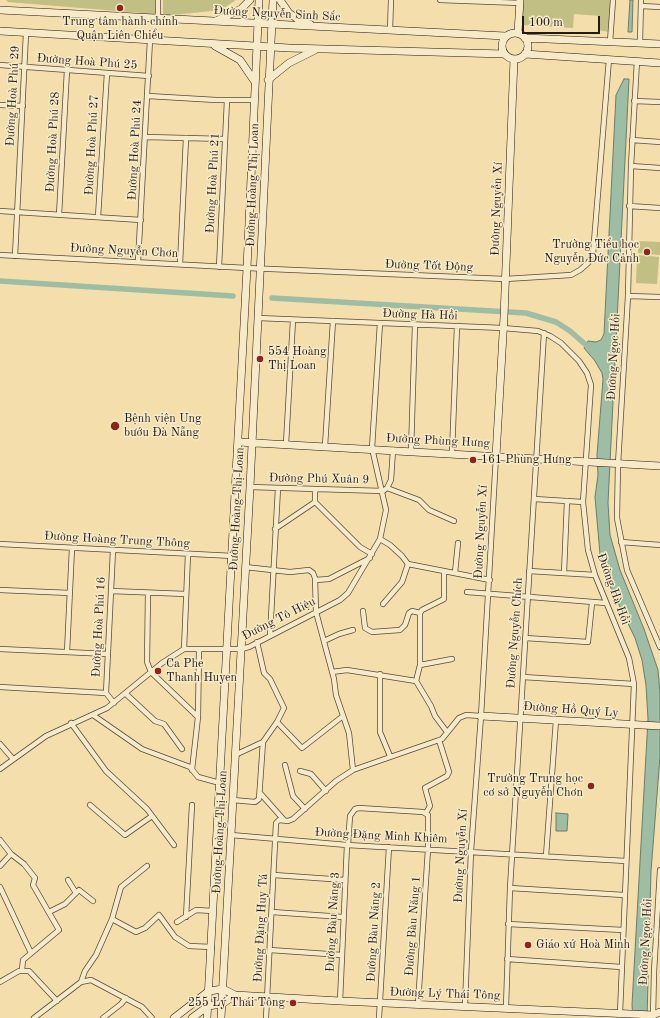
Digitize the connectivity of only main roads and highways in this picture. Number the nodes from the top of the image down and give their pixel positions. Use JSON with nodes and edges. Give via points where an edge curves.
{"nodes":[{"id":1,"x":250,"y":0,"type":"edge"},
{"id":2,"x":259,"y":0,"type":"edge"},
{"id":3,"x":273,"y":0,"type":"edge"},
{"id":4,"x":280,"y":0,"type":"edge"},
{"id":5,"x":520,"y":2,"type":"edge"},
{"id":6,"x":0,"y":10,"type":"edge"},
{"id":7,"x":214,"y":22,"type":"junction"},
{"id":8,"x":257,"y":24,"type":"junction"},
{"id":9,"x":271,"y":25,"type":"junction"},
{"id":10,"x":317,"y":27,"type":"junction"},
{"id":11,"x":0,"y":31,"type":"edge"},
{"id":12,"x":518,"y":33,"type":"junction"},
{"id":13,"x":505,"y":36,"type":"junction"},
{"id":14,"x":526,"y":38,"type":"junction"},
{"id":15,"x":209,"y":43,"type":"junction"},
{"id":16,"x":660,"y":44,"type":"edge"},
{"id":17,"x":256,"y":46,"type":"junction"},
{"id":18,"x":270,"y":47,"type":"junction"},
{"id":19,"x":321,"y":48,"type":"junction"},
{"id":20,"x":504,"y":54,"type":"junction"},
{"id":21,"x":525,"y":54,"type":"junction"},
{"id":22,"x":514,"y":59,"type":"junction"},
{"id":23,"x":660,"y":63,"type":"edge"},
{"id":24,"x":268,"y":80,"type":"junction"},
{"id":25,"x":256,"y":82,"type":"junction"},
{"id":26,"x":238,"y":442,"type":"junction"},
{"id":27,"x":251,"y":443,"type":"junction"},
{"id":28,"x":496,"y":456,"type":"junction"},
{"id":29,"x":660,"y":466,"type":"edge"},
{"id":30,"x":481,"y":716,"type":"road end"},
{"id":31,"x":660,"y":726,"type":"edge"},
{"id":32,"x":223,"y":989,"type":"junction"},
{"id":33,"x":209,"y":991,"type":"junction"},
{"id":34,"x":235,"y":995,"type":"junction"},
{"id":35,"x":222,"y":1004,"type":"junction"},
{"id":36,"x":208,"y":1006,"type":"junction"},
{"id":37,"x":654,"y":1015,"type":"edge"},
{"id":38,"x":174,"y":1018,"type":"edge"},
{"id":39,"x":192,"y":1018,"type":"edge"},
{"id":40,"x":207,"y":1018,"type":"edge"},
{"id":41,"x":221,"y":1018,"type":"edge"}],
"edges":[{"from":1,"to":7,"type":"main road","via":[[241,9]]},
{"from":2,"to":8,"type":"main road","name":"Đường Hoàng Thị Loan"},
{"from":3,"to":9,"type":"main road","name":"Đường Hoàng Thị Loan"},
{"from":4,"to":10,"type":"main road","via":[[289,13]]},
{"from":5,"to":12,"type":"main road"},
{"from":6,"to":7,"type":"main road","name":"Đường Nguyễn Sinh Sắc"},
{"from":7,"to":8,"type":"main road","name":"Đường Nguyễn Sinh Sắc"},
{"from":8,"to":9,"type":"main road","name":"Đường Nguyễn Sinh Sắc"},
{"from":8,"to":17,"type":"main road","name":"Đường Hoàng Thị Loan"},
{"from":9,"to":10,"type":"main road","name":"Đường Nguyễn Sinh Sắc"},
{"from":9,"to":18,"type":"main road","name":"Đường Hoàng Thị Loan"},
{"from":10,"to":13,"type":"main road","name":"Đường Nguyễn Sinh Sắc"},
{"from":11,"to":15,"type":"main road"},
{"from":12,"to":13,"type":"main road"},
{"from":12,"to":14,"type":"main road"},
{"from":13,"to":20,"type":"main road","via":[[501,43]]},
{"from":14,"to":16,"type":"main road"},
{"from":14,"to":21,"type":"main road","via":[[528,48]]},
{"from":15,"to":17,"type":"main road"},
{"from":15,"to":25,"type":"main road","via":[[240,60]]},
{"from":17,"to":18,"type":"main road"},
{"from":17,"to":25,"type":"main road","name":"Đường Hoàng Thị Loan"},
{"from":18,"to":19,"type":"main road"},
{"from":18,"to":24,"type":"main road","name":"Đường Hoàng Thị Loan"},
{"from":19,"to":20,"type":"main road"},
{"from":19,"to":24,"type":"main road","via":[[288,63]]},
{"from":20,"to":22,"type":"main road"},
{"from":21,"to":22,"type":"main road"},
{"from":21,"to":23,"type":"main road"},
{"from":22,"to":28,"type":"main road","name":"Đường Nguyễn Xí","via":[[504,328]]},
{"from":24,"to":27,"type":"main road","name":"Đường Hoàng Thị Loan"},
{"from":25,"to":26,"type":"main road","name":"Đường Hoàng Thị Loan"},
{"from":26,"to":27,"type":"main road","name":"Đường Phùng Hưng"},
{"from":26,"to":33,"type":"main road","name":"Đường Hoàng Thị Loan"},
{"from":27,"to":28,"type":"main road","name":"Đường Phùng Hưng"},
{"from":27,"to":32,"type":"main road","name":"Đường Hoàng Thị Loan"},
{"from":28,"to":29,"type":"main road","name":"Đường Phùng Hưng"},
{"from":30,"to":31,"type":"main road","name":"Đường Hồ Quý Ly"},
{"from":32,"to":33,"type":"main road"},
{"from":32,"to":34,"type":"main road"},
{"from":32,"to":35,"type":"main road","name":"Đường Hoàng Thị Loan"},
{"from":33,"to":36,"type":"main road","name":"Đường Hoàng Thị Loan"},
{"from":33,"to":38,"type":"main road"},
{"from":34,"to":35,"type":"main road"},
{"from":34,"to":37,"type":"main road","name":"Đường Lý Thái Tông"},
{"from":35,"to":36,"type":"main road"},
{"from":35,"to":41,"type":"main road","name":"Đường Hoàng Thị Loan"},
{"from":36,"to":39,"type":"main road"},
{"from":36,"to":40,"type":"main road","name":"Đường Hoàng Thị Loan"}]}
